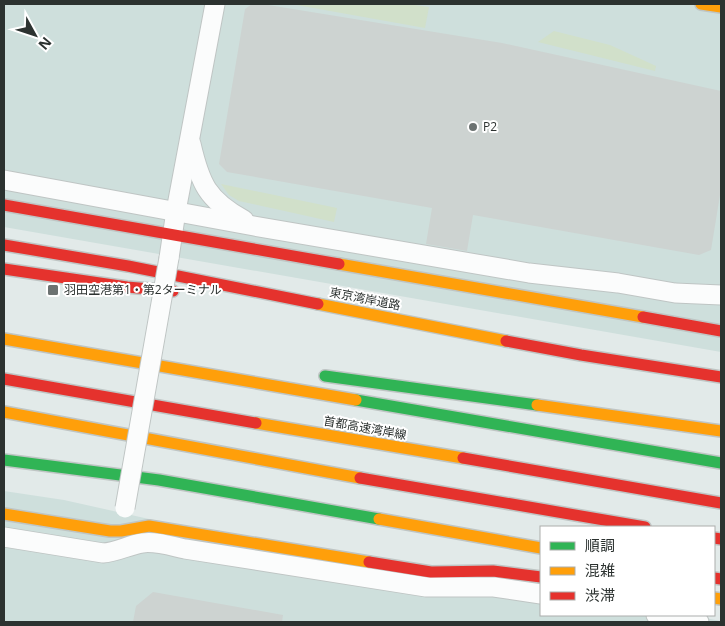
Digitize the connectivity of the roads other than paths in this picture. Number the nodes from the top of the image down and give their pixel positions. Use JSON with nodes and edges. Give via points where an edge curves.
{"nodes":[{"id":1,"x":215,"y":4,"type":"edge"},
{"id":2,"x":701,"y":4,"type":"edge"},
{"id":3,"x":721,"y":7,"type":"edge"},
{"id":4,"x":190,"y":136,"type":"junction"},
{"id":5,"x":4,"y":180,"type":"edge"},
{"id":6,"x":4,"y":205,"type":"edge"},
{"id":7,"x":176,"y":211,"type":"junction"},
{"id":8,"x":254,"y":226,"type":"junction"},
{"id":9,"x":173,"y":235,"type":"junction"},
{"id":10,"x":4,"y":245,"type":"edge"},
{"id":11,"x":4,"y":269,"type":"edge"},
{"id":12,"x":245,"y":290,"type":"junction"},
{"id":13,"x":181,"y":291,"type":"dead end"},
{"id":14,"x":675,"y":292,"type":"junction"},
{"id":15,"x":199,"y":293,"type":"dead end"},
{"id":16,"x":721,"y":294,"type":"edge"},
{"id":17,"x":721,"y":306,"type":"edge"},
{"id":18,"x":721,"y":331,"type":"edge"},
{"id":19,"x":4,"y":339,"type":"edge"},
{"id":20,"x":206,"y":362,"type":"dead end"},
{"id":21,"x":160,"y":366,"type":"junction"},
{"id":22,"x":312,"y":374,"type":"dead end"},
{"id":23,"x":721,"y":377,"type":"edge"},
{"id":24,"x":4,"y":379,"type":"edge"},
{"id":25,"x":4,"y":412,"type":"edge"},
{"id":26,"x":721,"y":431,"type":"edge"},
{"id":27,"x":4,"y":460,"type":"edge"},
{"id":28,"x":721,"y":463,"type":"edge"},
{"id":29,"x":721,"y":503,"type":"edge"},
{"id":30,"x":4,"y":514,"type":"edge"},
{"id":31,"x":637,"y":526,"type":"edge"},
{"id":32,"x":121,"y":532,"type":"junction"},
{"id":33,"x":4,"y":536,"type":"edge"},
{"id":34,"x":540,"y":548,"type":"edge"},
{"id":35,"x":540,"y":577,"type":"edge"},
{"id":36,"x":540,"y":594,"type":"edge"},
{"id":37,"x":662,"y":616,"type":"edge"},
{"id":38,"x":699,"y":622,"type":"edge"}],
"edges":[{"from":1,"to":4,"type":"street"},
{"from":2,"to":3,"type":"main road"},
{"from":4,"to":7,"type":"street"},
{"from":4,"to":8,"type":"street","via":[[203,184],[229,212]]},
{"from":5,"to":7,"type":"street"},
{"from":6,"to":9,"type":"main road"},
{"from":7,"to":8,"type":"street"},
{"from":7,"to":9,"type":"street"},
{"from":8,"to":14,"type":"street","via":[[528,273]]},
{"from":9,"to":18,"type":"main road"},
{"from":9,"to":32,"type":"street","bridge":true},
{"from":10,"to":12,"type":"main road","name":"東京湾岸道路"},
{"from":11,"to":13,"type":"main road","via":[[127,287]]},
{"from":12,"to":15,"type":"main road"},
{"from":12,"to":23,"type":"main road","name":"東京湾岸道路","via":[[582,355]]},
{"from":14,"to":16,"type":"street"},
{"from":14,"to":17,"type":"street"},
{"from":19,"to":21,"type":"main road"},
{"from":20,"to":21,"type":"main road"},
{"from":21,"to":28,"type":"main road"},
{"from":22,"to":26,"type":"main road"},
{"from":24,"to":29,"type":"main road","name":"首都高速湾岸線"},
{"from":25,"to":31,"type":"main road"},
{"from":27,"to":34,"type":"main road","via":[[159,480]]},
{"from":30,"to":32,"type":"main road"},
{"from":32,"to":35,"type":"main road","via":[[149,526],[431,572],[493,571]]},
{"from":33,"to":36,"type":"street","via":[[103,553],[140,543],[154,543],[426,587],[494,587]]},
{"from":37,"to":38,"type":"street"}]}
